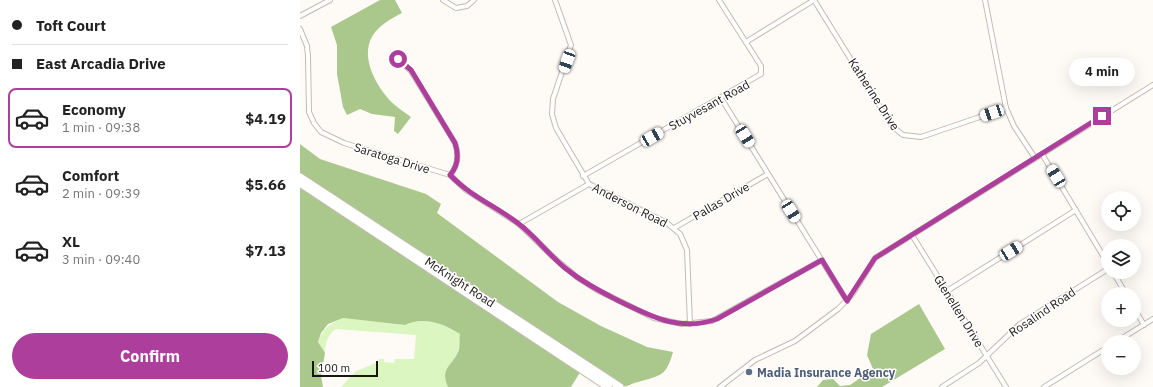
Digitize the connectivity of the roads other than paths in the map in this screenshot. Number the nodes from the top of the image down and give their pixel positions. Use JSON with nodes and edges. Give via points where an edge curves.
{"nodes":[{"id":1,"x":330,"y":0,"type":"edge"},
{"id":2,"x":443,"y":0,"type":"edge"},
{"id":3,"x":474,"y":0,"type":"edge"},
{"id":4,"x":555,"y":0,"type":"edge"},
{"id":5,"x":719,"y":0,"type":"edge"},
{"id":6,"x":814,"y":0,"type":"edge"},
{"id":7,"x":986,"y":0,"type":"edge"},
{"id":8,"x":300,"y":16,"type":"edge"},
{"id":9,"x":300,"y":29,"type":"edge"},
{"id":10,"x":746,"y":42,"type":"junction"},
{"id":11,"x":398,"y":59,"type":"dead end"},
{"id":12,"x":1153,"y":84,"type":"edge"},
{"id":13,"x":721,"y":98,"type":"junction"},
{"id":14,"x":1006,"y":108,"type":"junction"},
{"id":15,"x":1042,"y":154,"type":"junction"},
{"id":16,"x":1035,"y":158,"type":"junction"},
{"id":17,"x":768,"y":174,"type":"junction"},
{"id":18,"x":450,"y":175,"type":"junction"},
{"id":19,"x":583,"y":176,"type":"junction"},
{"id":20,"x":300,"y":177,"type":"edge"},
{"id":21,"x":300,"y":183,"type":"edge"},
{"id":22,"x":589,"y":184,"type":"junction"},
{"id":23,"x":1076,"y":210,"type":"junction"},
{"id":24,"x":519,"y":224,"type":"junction"},
{"id":25,"x":674,"y":228,"type":"junction"},
{"id":26,"x":912,"y":235,"type":"junction"},
{"id":27,"x":1101,"y":252,"type":"edge"},
{"id":28,"x":822,"y":260,"type":"junction"},
{"id":29,"x":1101,"y":273,"type":"edge"},
{"id":30,"x":946,"y":291,"type":"junction"},
{"id":31,"x":847,"y":301,"type":"junction"},
{"id":32,"x":1153,"y":319,"type":"edge"},
{"id":33,"x":1141,"y":320,"type":"edge"},
{"id":34,"x":690,"y":324,"type":"junction"},
{"id":35,"x":1144,"y":325,"type":"junction"},
{"id":36,"x":1128,"y":335,"type":"edge"},
{"id":37,"x":1101,"y":351,"type":"edge"},
{"id":38,"x":987,"y":357,"type":"junction"},
{"id":39,"x":608,"y":387,"type":"edge"},
{"id":40,"x":620,"y":387,"type":"edge"},
{"id":41,"x":720,"y":387,"type":"edge"},
{"id":42,"x":942,"y":387,"type":"edge"},
{"id":43,"x":1006,"y":387,"type":"edge"},
{"id":44,"x":1044,"y":387,"type":"edge"}],
"edges":[{"from":1,"to":8,"type":"street"},
{"from":2,"to":3,"type":"street","via":[[456,8],[467,6]]},
{"from":4,"to":19,"type":"street","name":"Anderson Road","via":[[572,47],[554,94],[552,114],[556,128]]},
{"from":5,"to":10,"type":"street"},
{"from":6,"to":10,"type":"street"},
{"from":6,"to":14,"type":"street","name":"Katherine Drive","via":[[892,126],[903,135],[921,137]]},
{"from":7,"to":14,"type":"street"},
{"from":9,"to":18,"type":"street","name":"Saratoga Drive","via":[[308,56],[309,112],[321,132],[344,143]]},
{"from":10,"to":13,"type":"street","name":"Stuyvesant Road","via":[[761,66],[761,74]]},
{"from":11,"to":18,"type":"street","via":[[411,70],[455,143],[457,163]]},
{"from":12,"to":15,"type":"street"},
{"from":13,"to":17,"type":"street"},
{"from":13,"to":19,"type":"street","name":"Stuyvesant Road"},
{"from":14,"to":16,"type":"street","via":[[1014,126]]},
{"from":15,"to":16,"type":"street"},
{"from":15,"to":23,"type":"street"},
{"from":16,"to":26,"type":"street"},
{"from":17,"to":25,"type":"street","name":"Pallas Drive"},
{"from":17,"to":28,"type":"street"},
{"from":18,"to":24,"type":"street","name":"Saratoga Drive","via":[[466,190]]},
{"from":19,"to":22,"type":"street","name":"Anderson Road"},
{"from":20,"to":40,"type":"highway","name":"McKnight Road"},
{"from":21,"to":39,"type":"highway","name":"McKnight Road"},
{"from":22,"to":24,"type":"street"},
{"from":22,"to":25,"type":"street","name":"Anderson Road"},
{"from":23,"to":27,"type":"street"},
{"from":23,"to":30,"type":"street"},
{"from":24,"to":34,"type":"street","name":"Saratoga Drive","via":[[565,268],[597,290],[661,321]]},
{"from":25,"to":34,"type":"street","name":"Anderson Road","via":[[682,237],[687,250]]},
{"from":26,"to":30,"type":"street","name":"Glenellen Drive"},
{"from":26,"to":31,"type":"street","via":[[871,262]]},
{"from":28,"to":31,"type":"street"},
{"from":28,"to":34,"type":"street","name":"Saratoga Drive","via":[[720,318]]},
{"from":29,"to":38,"type":"street","name":"Rosalind Road","via":[[1020,324]]},
{"from":30,"to":38,"type":"street","name":"Glenellen Drive"},
{"from":31,"to":41,"type":"street","via":[[800,337],[761,357]]},
{"from":32,"to":35,"type":"street"},
{"from":33,"to":35,"type":"street"},
{"from":35,"to":36,"type":"street"},
{"from":37,"to":44,"type":"street"},
{"from":38,"to":42,"type":"street","name":"Rosalind Road"},
{"from":38,"to":43,"type":"street","name":"Glenellen Drive"}]}
